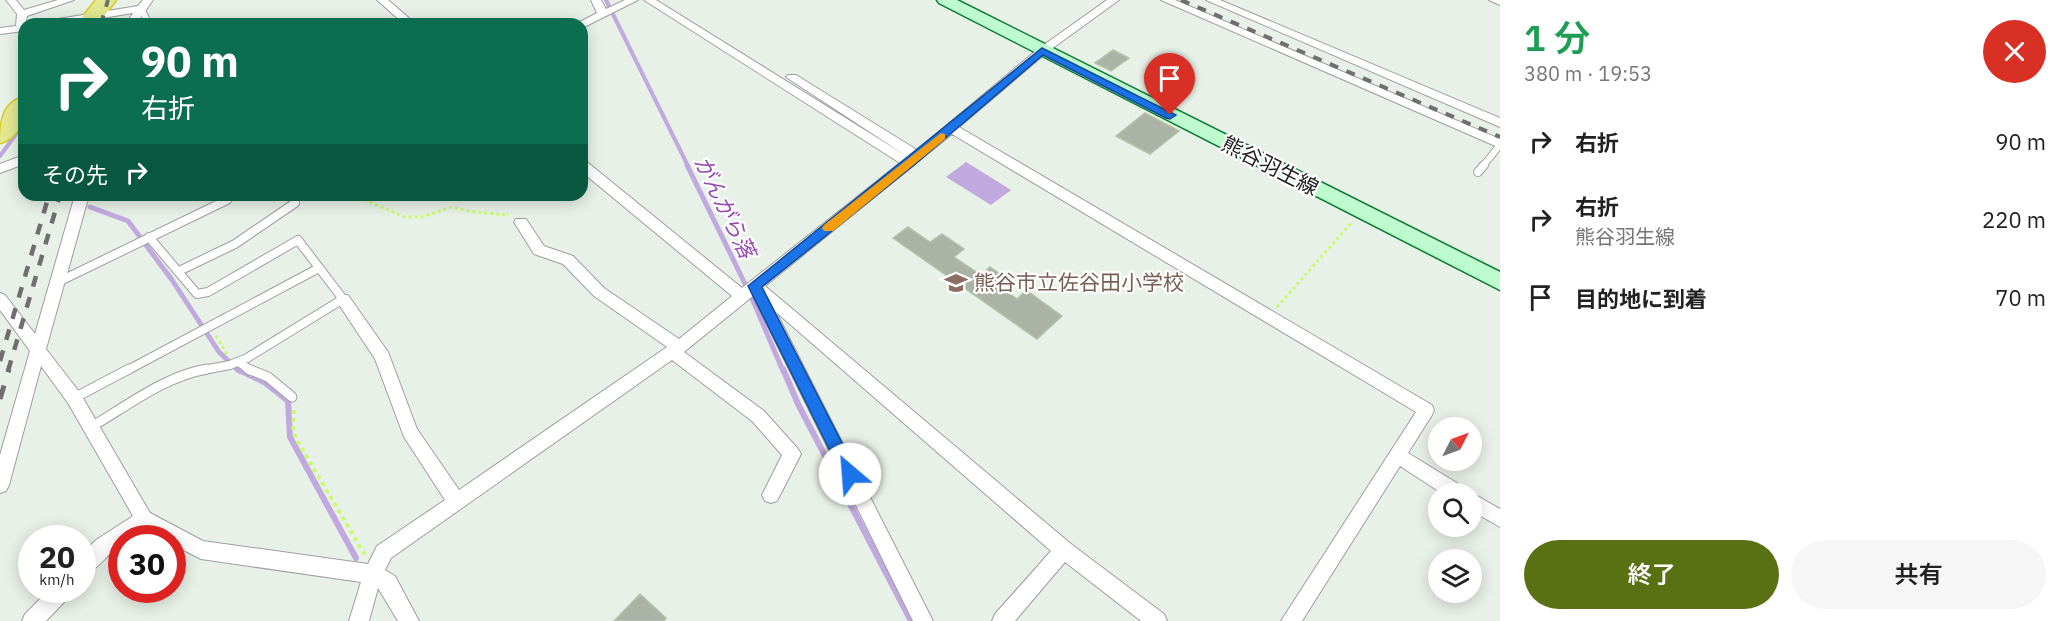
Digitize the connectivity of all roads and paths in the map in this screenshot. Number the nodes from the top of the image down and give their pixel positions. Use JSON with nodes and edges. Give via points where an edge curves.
{"nodes":[{"id":1,"x":10,"y":0,"type":"edge"},
{"id":2,"x":69,"y":0,"type":"edge"},
{"id":3,"x":382,"y":0,"type":"edge"},
{"id":4,"x":596,"y":0,"type":"edge"},
{"id":5,"x":633,"y":0,"type":"edge"},
{"id":6,"x":649,"y":0,"type":"edge"},
{"id":7,"x":666,"y":0,"type":"edge"},
{"id":8,"x":945,"y":0,"type":"edge"},
{"id":9,"x":1114,"y":0,"type":"edge"},
{"id":10,"x":1166,"y":0,"type":"edge"},
{"id":11,"x":1211,"y":0,"type":"edge"},
{"id":12,"x":1494,"y":0,"type":"edge"},
{"id":13,"x":1500,"y":2,"type":"edge"},
{"id":14,"x":145,"y":4,"type":"edge"},
{"id":15,"x":95,"y":13,"type":"edge"},
{"id":16,"x":22,"y":14,"type":"junction"},
{"id":17,"x":604,"y":14,"type":"junction"},
{"id":18,"x":22,"y":18,"type":"edge"},
{"id":19,"x":73,"y":18,"type":"edge"},
{"id":20,"x":135,"y":18,"type":"edge"},
{"id":21,"x":404,"y":18,"type":"edge"},
{"id":22,"x":588,"y":22,"type":"edge"},
{"id":23,"x":18,"y":29,"type":"edge"},
{"id":24,"x":0,"y":31,"type":"edge"},
{"id":25,"x":1042,"y":51,"type":"junction"},
{"id":26,"x":18,"y":112,"type":"edge"},
{"id":27,"x":1500,"y":123,"type":"edge"},
{"id":28,"x":951,"y":128,"type":"junction"},
{"id":29,"x":0,"y":135,"type":"edge"},
{"id":30,"x":1500,"y":145,"type":"edge"},
{"id":31,"x":914,"y":160,"type":"junction"},
{"id":32,"x":18,"y":162,"type":"edge"},
{"id":33,"x":0,"y":169,"type":"edge"},
{"id":34,"x":588,"y":170,"type":"edge"},
{"id":35,"x":1478,"y":172,"type":"dead end"},
{"id":36,"x":80,"y":201,"type":"edge"},
{"id":37,"x":225,"y":201,"type":"edge"},
{"id":38,"x":365,"y":201,"type":"edge"},
{"id":39,"x":295,"y":202,"type":"dead end"},
{"id":40,"x":1362,"y":212,"type":"junction"},
{"id":41,"x":521,"y":222,"type":"joint"},
{"id":42,"x":149,"y":237,"type":"junction"},
{"id":43,"x":319,"y":268,"type":"junction"},
{"id":44,"x":179,"y":271,"type":"junction"},
{"id":45,"x":1500,"y":282,"type":"edge"},
{"id":46,"x":55,"y":284,"type":"junction"},
{"id":47,"x":749,"y":291,"type":"junction"},
{"id":48,"x":343,"y":299,"type":"junction"},
{"id":49,"x":2,"y":307,"type":"edge"},
{"id":50,"x":1268,"y":316,"type":"junction"},
{"id":51,"x":39,"y":348,"type":"junction"},
{"id":52,"x":676,"y":350,"type":"junction"},
{"id":53,"x":234,"y":364,"type":"junction"},
{"id":54,"x":292,"y":397,"type":"joint"},
{"id":55,"x":74,"y":398,"type":"junction"},
{"id":56,"x":91,"y":427,"type":"junction"},
{"id":57,"x":1397,"y":455,"type":"junction"},
{"id":58,"x":1442,"y":483,"type":"edge"},
{"id":59,"x":0,"y":485,"type":"edge"},
{"id":60,"x":771,"y":495,"type":"dead end"},
{"id":61,"x":457,"y":503,"type":"junction"},
{"id":62,"x":1482,"y":507,"type":"edge"},
{"id":63,"x":144,"y":519,"type":"junction"},
{"id":64,"x":1500,"y":519,"type":"edge"},
{"id":65,"x":1064,"y":550,"type":"junction"},
{"id":66,"x":96,"y":553,"type":"edge"},
{"id":67,"x":376,"y":568,"type":"junction"},
{"id":68,"x":49,"y":603,"type":"edge"},
{"id":69,"x":32,"y":621,"type":"edge"},
{"id":70,"x":359,"y":621,"type":"edge"},
{"id":71,"x":409,"y":621,"type":"edge"},
{"id":72,"x":923,"y":621,"type":"edge"},
{"id":73,"x":1002,"y":621,"type":"edge"},
{"id":74,"x":1157,"y":621,"type":"edge"},
{"id":75,"x":1291,"y":621,"type":"edge"}],
"edges":[{"from":1,"to":16,"type":"street"},
{"from":2,"to":16,"type":"street"},
{"from":3,"to":21,"type":"street"},
{"from":4,"to":17,"type":"street"},
{"from":5,"to":17,"type":"street"},
{"from":6,"to":31,"type":"street"},
{"from":7,"to":31,"type":"street"},
{"from":8,"to":25,"type":"main road","name":"熊谷羽生線"},
{"from":9,"to":25,"type":"street"},
{"from":10,"to":30,"type":"street"},
{"from":11,"to":27,"type":"street"},
{"from":12,"to":13,"type":"street"},
{"from":14,"to":15,"type":"street"},
{"from":14,"to":20,"type":"street"},
{"from":15,"to":19,"type":"street"},
{"from":16,"to":18,"type":"street"},
{"from":17,"to":22,"type":"street"},
{"from":23,"to":24,"type":"street"},
{"from":25,"to":28,"type":"street"},
{"from":25,"to":40,"type":"main road","name":"熊谷羽生線"},
{"from":26,"to":29,"type":"highway"},
{"from":28,"to":31,"type":"street"},
{"from":28,"to":50,"type":"street"},
{"from":30,"to":35,"type":"lane"},
{"from":31,"to":47,"type":"street"},
{"from":32,"to":33,"type":"street"},
{"from":34,"to":47,"type":"street"},
{"from":36,"to":46,"type":"street"},
{"from":37,"to":42,"type":"lane"},
{"from":38,"to":41,"type":"path","via":[[405,217],[422,217],[451,207],[512,215]]},
{"from":39,"to":44,"type":"lane","via":[[235,244]]},
{"from":40,"to":45,"type":"main road","name":"熊谷羽生線"},
{"from":40,"to":50,"type":"path"},
{"from":41,"to":52,"type":"street","via":[[539,250],[568,260],[598,292]]},
{"from":42,"to":44,"type":"lane"},
{"from":42,"to":46,"type":"lane"},
{"from":43,"to":44,"type":"lane","via":[[298,240],[208,292],[197,294]]},
{"from":43,"to":48,"type":"lane"},
{"from":43,"to":55,"type":"lane"},
{"from":46,"to":51,"type":"street"},
{"from":47,"to":52,"type":"street"},
{"from":47,"to":65,"type":"street"},
{"from":47,"to":72,"type":"street"},
{"from":48,"to":53,"type":"lane"},
{"from":48,"to":61,"type":"street","via":[[382,357],[411,432]]},
{"from":49,"to":51,"type":"street"},
{"from":50,"to":57,"type":"street","via":[[1426,410]]},
{"from":51,"to":55,"type":"street"},
{"from":51,"to":59,"type":"street"},
{"from":52,"to":60,"type":"street","via":[[758,416],[792,454]]},
{"from":52,"to":61,"type":"street"},
{"from":53,"to":54,"type":"lane","via":[[268,377]]},
{"from":53,"to":56,"type":"lane","via":[[190,372]]},
{"from":54,"to":67,"type":"path","via":[[293,431],[298,442]]},
{"from":55,"to":56,"type":"street"},
{"from":56,"to":63,"type":"street"},
{"from":57,"to":58,"type":"street"},
{"from":57,"to":75,"type":"street"},
{"from":61,"to":67,"type":"street","via":[[384,552]]},
{"from":62,"to":64,"type":"street"},
{"from":63,"to":66,"type":"street"},
{"from":63,"to":67,"type":"street","via":[[201,550]]},
{"from":65,"to":73,"type":"street"},
{"from":65,"to":74,"type":"street"},
{"from":67,"to":70,"type":"street"},
{"from":67,"to":71,"type":"street"},
{"from":68,"to":69,"type":"street"}]}
